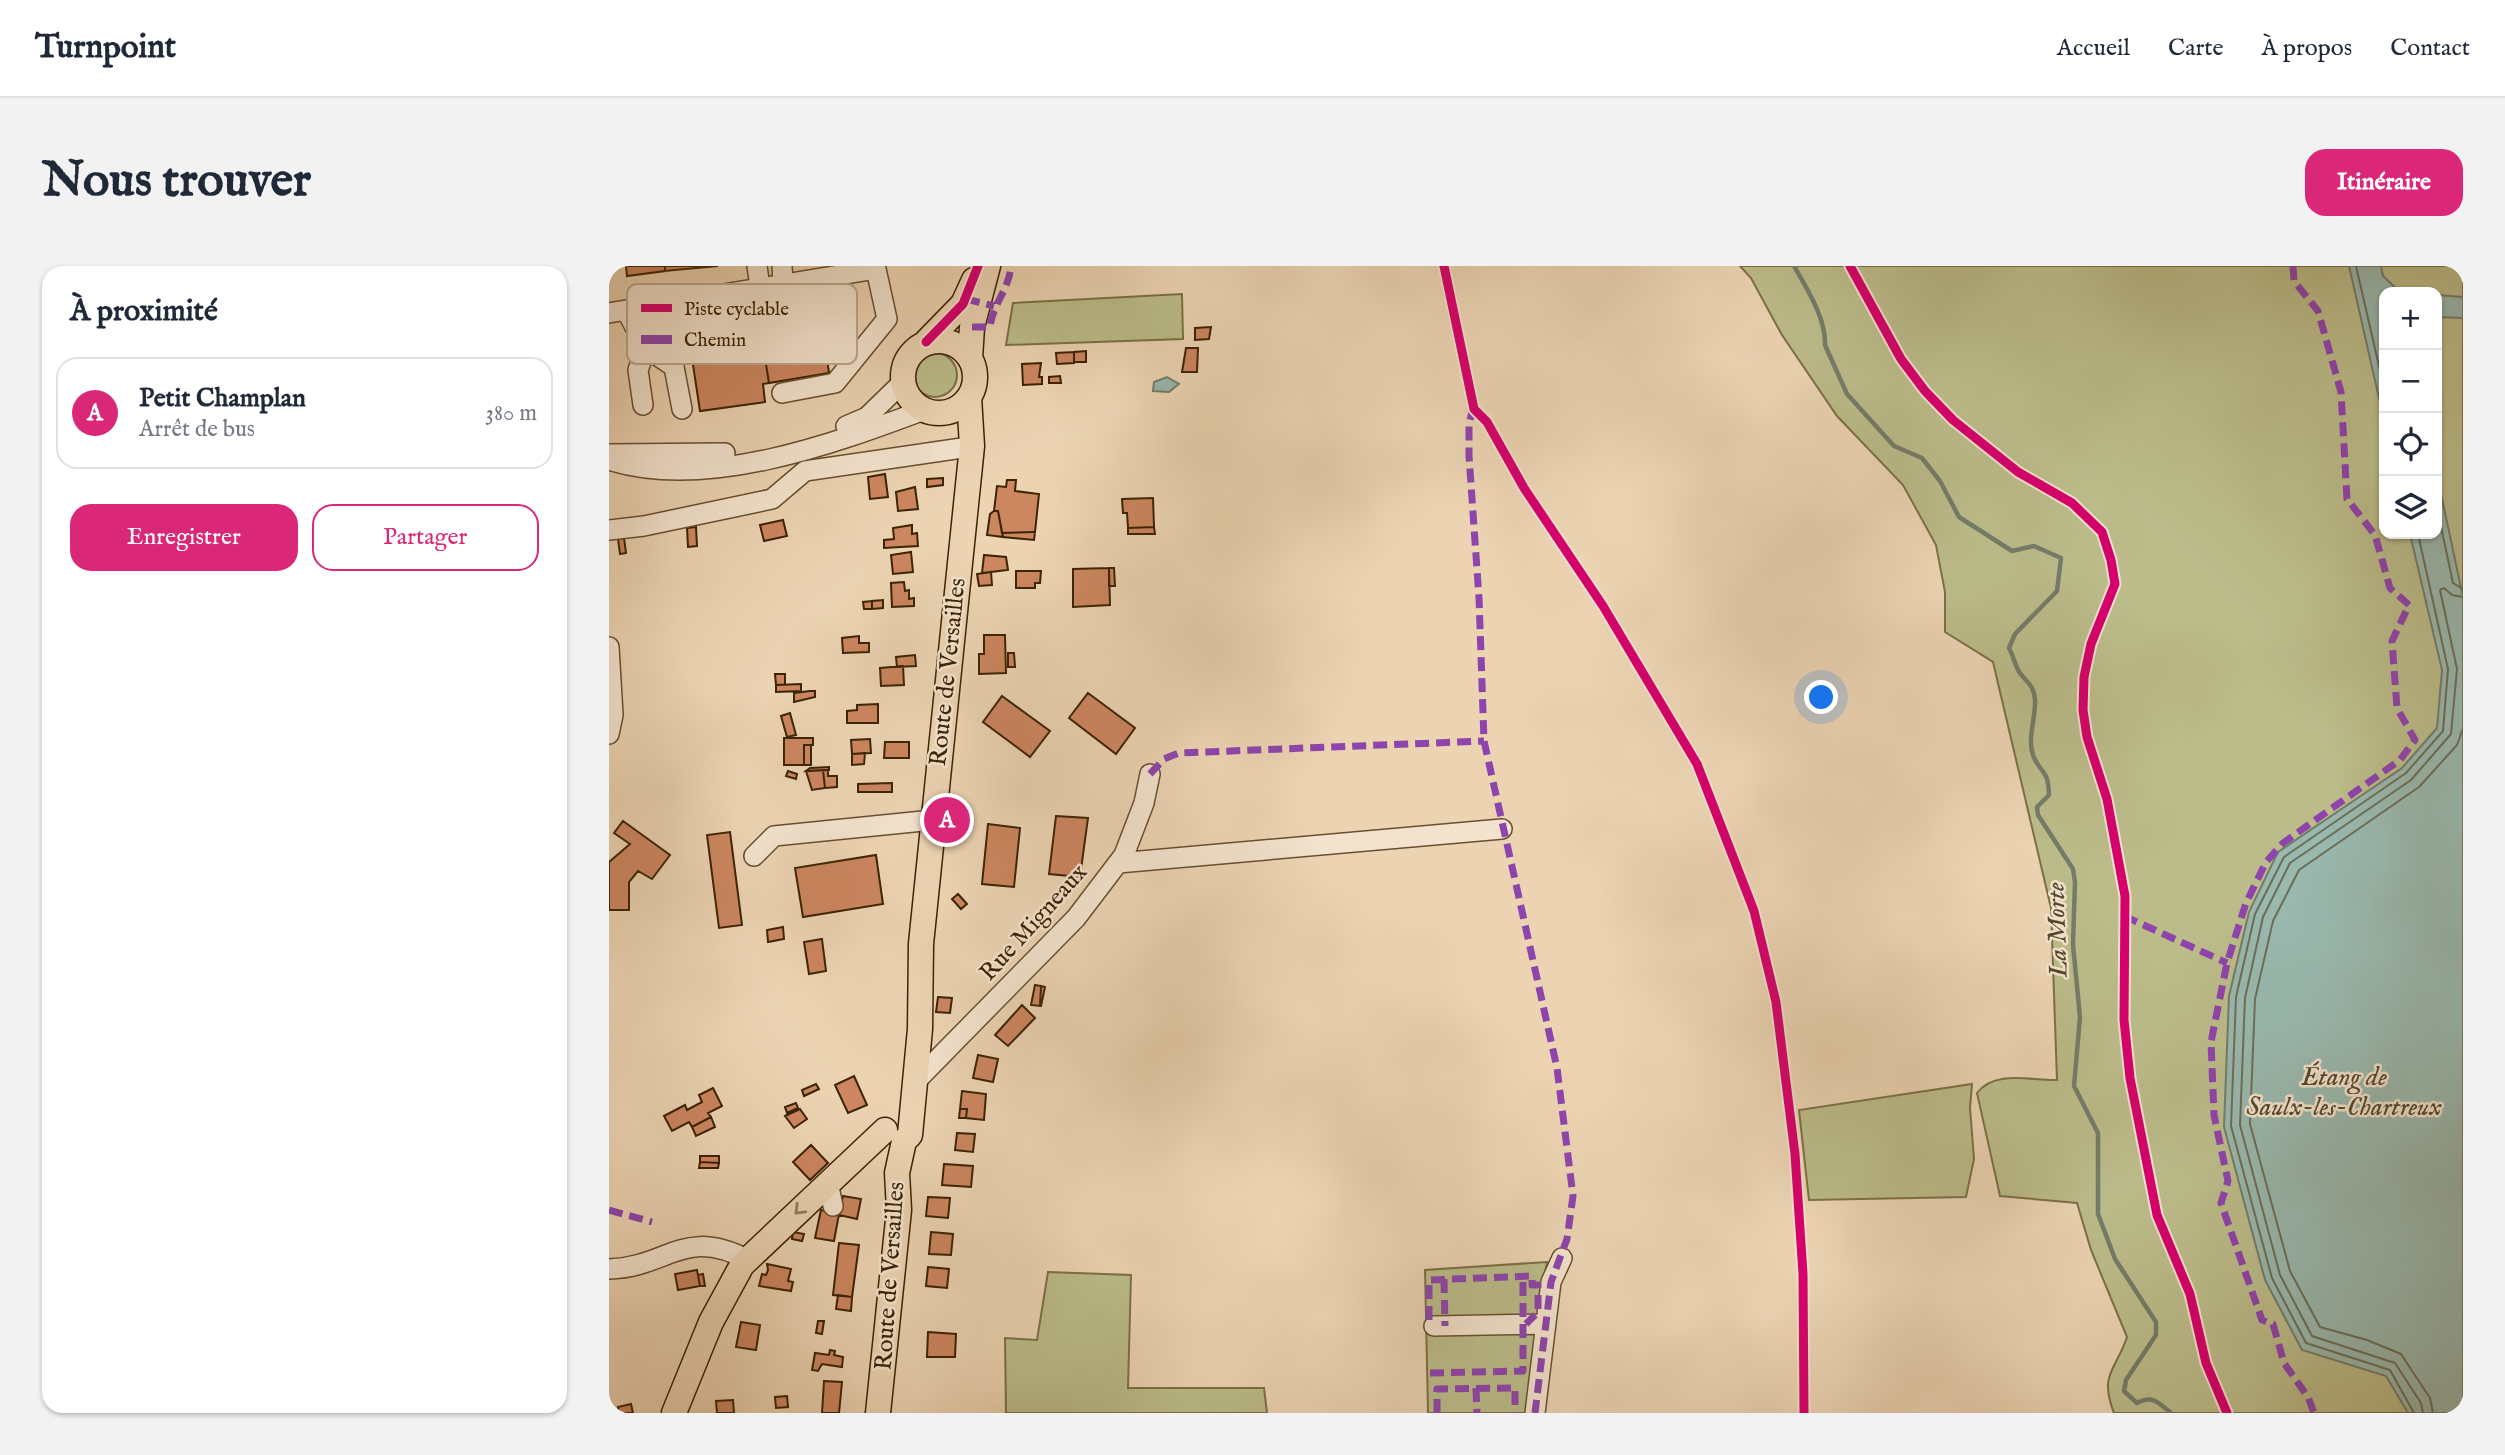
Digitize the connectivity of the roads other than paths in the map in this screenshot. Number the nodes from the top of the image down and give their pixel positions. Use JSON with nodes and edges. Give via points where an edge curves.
{"nodes":[{"id":1,"x":757,"y":266,"type":"edge"},
{"id":2,"x":978,"y":266,"type":"edge"},
{"id":3,"x":988,"y":266,"type":"edge"},
{"id":4,"x":787,"y":277,"type":"edge"},
{"id":5,"x":759,"y":284,"type":"edge"},
{"id":6,"x":769,"y":284,"type":"edge"},
{"id":7,"x":926,"y":342,"type":"junction"},
{"id":8,"x":857,"y":356,"type":"edge"},
{"id":9,"x":970,"y":359,"type":"junction"},
{"id":10,"x":640,"y":364,"type":"edge"},
{"id":11,"x":670,"y":364,"type":"edge"},
{"id":12,"x":850,"y":364,"type":"edge"},
{"id":13,"x":903,"y":382,"type":"junction"},
{"id":14,"x":782,"y":393,"type":"dead end"},
{"id":15,"x":969,"y":397,"type":"junction"},
{"id":16,"x":643,"y":405,"type":"dead end"},
{"id":17,"x":683,"y":410,"type":"dead end"},
{"id":18,"x":931,"y":412,"type":"junction"},
{"id":19,"x":609,"y":454,"type":"edge"},
{"id":20,"x":965,"y":459,"type":"junction"},
{"id":21,"x":609,"y":460,"type":"edge"},
{"id":22,"x":609,"y":530,"type":"edge"},
{"id":23,"x":609,"y":647,"type":"edge"},
{"id":24,"x":609,"y":733,"type":"edge"},
{"id":25,"x":1150,"y":774,"type":"dead end"},
{"id":26,"x":933,"y":820,"type":"junction"},
{"id":27,"x":1502,"y":829,"type":"dead end"},
{"id":28,"x":754,"y":856,"type":"dead end"},
{"id":29,"x":1118,"y":863,"type":"junction"},
{"id":30,"x":921,"y":944,"type":"junction"},
{"id":31,"x":917,"y":1080,"type":"junction"},
{"id":32,"x":898,"y":1128,"type":"junction"},
{"id":33,"x":1562,"y":1258,"type":"dead end"},
{"id":34,"x":748,"y":1260,"type":"junction"},
{"id":35,"x":609,"y":1269,"type":"edge"},
{"id":36,"x":1546,"y":1324,"type":"junction"},
{"id":37,"x":1433,"y":1326,"type":"dead end"},
{"id":38,"x":674,"y":1413,"type":"edge"},
{"id":39,"x":878,"y":1413,"type":"edge"},
{"id":40,"x":1535,"y":1413,"type":"edge"}],
"edges":[{"from":1,"to":5,"type":"street"},
{"from":2,"to":7,"type":"main road","via":[[963,304]]},
{"from":3,"to":9,"type":"main road","via":[[972,327]]},
{"from":4,"to":6,"type":"street"},
{"from":4,"to":8,"type":"street","via":[[876,269],[887,319]]},
{"from":7,"to":9,"type":"main road","via":[[946,341]]},
{"from":7,"to":13,"type":"main road","via":[[910,354]]},
{"from":9,"to":15,"type":"main road","via":[[975,371]]},
{"from":10,"to":16,"type":"street"},
{"from":11,"to":17,"type":"street"},
{"from":12,"to":14,"type":"street","via":[[835,383]]},
{"from":13,"to":18,"type":"main road","via":[[907,394]]},
{"from":13,"to":19,"type":"street","via":[[867,417],[791,442],[713,454]]},
{"from":15,"to":18,"type":"main road","via":[[950,411]]},
{"from":15,"to":20,"type":"main road","name":"Route de Versailles","via":[[972,446]]},
{"from":18,"to":20,"type":"main road"},
{"from":18,"to":21,"type":"street","via":[[751,462],[652,469]]},
{"from":20,"to":22,"type":"street","via":[[805,471],[772,499]]},
{"from":20,"to":26,"type":"main road","name":"Route de Versailles"},
{"from":23,"to":24,"type":"street","via":[[613,715]]},
{"from":25,"to":29,"type":"street","name":"Rue Migneaux","via":[[1144,803]]},
{"from":26,"to":28,"type":"street","via":[[773,836]]},
{"from":26,"to":30,"type":"main road","name":"Route de Versailles"},
{"from":27,"to":29,"type":"street"},
{"from":29,"to":31,"type":"street","name":"Rue Migneaux","via":[[1076,918]]},
{"from":30,"to":31,"type":"main road","name":"Route de Versailles"},
{"from":30,"to":32,"type":"main road"},
{"from":31,"to":32,"type":"main road","name":"Route de Versailles"},
{"from":32,"to":34,"type":"main road","one_way":true,"via":[[828,1196]]},
{"from":32,"to":39,"type":"main road","name":"Route de Versailles","via":[[899,1210]]},
{"from":33,"to":36,"type":"street","via":[[1551,1282]]},
{"from":34,"to":35,"type":"street","via":[[717,1246],[698,1244],[625,1269]]},
{"from":34,"to":38,"type":"main road","via":[[711,1322]]},
{"from":36,"to":37,"type":"street"},
{"from":36,"to":40,"type":"street"}]}
